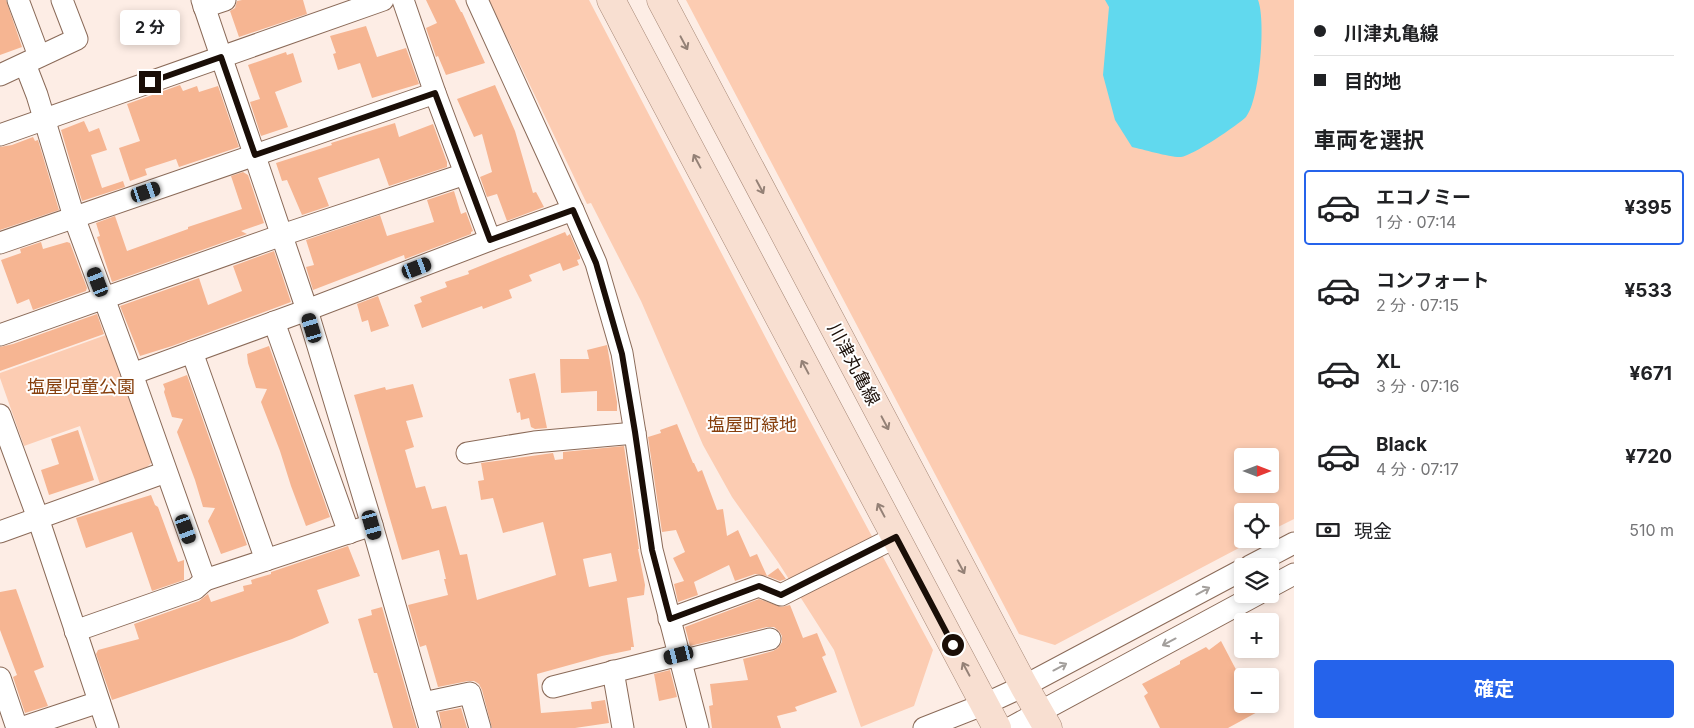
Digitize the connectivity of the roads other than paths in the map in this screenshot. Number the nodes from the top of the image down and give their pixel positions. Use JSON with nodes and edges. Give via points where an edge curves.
{"nodes":[{"id":1,"x":18,"y":0,"type":"edge"},
{"id":2,"x":62,"y":0,"type":"edge"},
{"id":3,"x":225,"y":0,"type":"edge"},
{"id":4,"x":384,"y":0,"type":"edge"},
{"id":5,"x":403,"y":0,"type":"edge"},
{"id":6,"x":477,"y":0,"type":"edge"},
{"id":7,"x":611,"y":0,"type":"edge"},
{"id":8,"x":661,"y":0,"type":"edge"},
{"id":9,"x":203,"y":4,"type":"edge"},
{"id":10,"x":221,"y":57,"type":"junction"},
{"id":11,"x":32,"y":60,"type":"junction"},
{"id":12,"x":0,"y":74,"type":"edge"},
{"id":13,"x":435,"y":93,"type":"junction"},
{"id":14,"x":44,"y":119,"type":"junction"},
{"id":15,"x":0,"y":135,"type":"edge"},
{"id":16,"x":255,"y":155,"type":"junction"},
{"id":17,"x":465,"y":174,"type":"junction"},
{"id":18,"x":573,"y":210,"type":"junction"},
{"id":19,"x":74,"y":217,"type":"junction"},
{"id":20,"x":282,"y":235,"type":"junction"},
{"id":21,"x":490,"y":240,"type":"junction"},
{"id":22,"x":0,"y":243,"type":"edge"},
{"id":23,"x":105,"y":298,"type":"junction"},
{"id":24,"x":307,"y":310,"type":"junction"},
{"id":25,"x":274,"y":322,"type":"junction"},
{"id":26,"x":0,"y":335,"type":"edge"},
{"id":27,"x":192,"y":352,"type":"junction"},
{"id":28,"x":132,"y":374,"type":"junction"},
{"id":29,"x":0,"y":415,"type":"edge"},
{"id":30,"x":635,"y":432,"type":"junction"},
{"id":31,"x":467,"y":453,"type":"dead end"},
{"id":32,"x":166,"y":472,"type":"junction"},
{"id":33,"x":38,"y":518,"type":"junction"},
{"id":34,"x":372,"y":525,"type":"junction"},
{"id":35,"x":0,"y":532,"type":"edge"},
{"id":36,"x":349,"y":533,"type":"junction"},
{"id":37,"x":896,"y":537,"type":"junction"},
{"id":38,"x":1294,"y":543,"type":"edge"},
{"id":39,"x":1265,"y":558,"type":"edge"},
{"id":40,"x":266,"y":560,"type":"junction"},
{"id":41,"x":1234,"y":574,"type":"edge"},
{"id":42,"x":1294,"y":574,"type":"edge"},
{"id":43,"x":205,"y":580,"type":"junction"},
{"id":44,"x":1279,"y":582,"type":"edge"},
{"id":45,"x":1243,"y":603,"type":"edge"},
{"id":46,"x":670,"y":619,"type":"junction"},
{"id":47,"x":75,"y":631,"type":"junction"},
{"id":48,"x":770,"y":639,"type":"dead end"},
{"id":49,"x":680,"y":658,"type":"junction"},
{"id":50,"x":613,"y":671,"type":"junction"},
{"id":51,"x":0,"y":678,"type":"edge"},
{"id":52,"x":1024,"y":686,"type":"junction"},
{"id":53,"x":553,"y":687,"type":"dead end"},
{"id":54,"x":99,"y":702,"type":"junction"},
{"id":55,"x":423,"y":703,"type":"junction"},
{"id":56,"x":985,"y":704,"type":"junction"},
{"id":57,"x":1044,"y":720,"type":"edge"},
{"id":58,"x":19,"y":728,"type":"edge"},
{"id":59,"x":108,"y":728,"type":"edge"},
{"id":60,"x":430,"y":728,"type":"edge"},
{"id":61,"x":480,"y":728,"type":"edge"},
{"id":62,"x":623,"y":728,"type":"edge"},
{"id":63,"x":698,"y":728,"type":"edge"},
{"id":64,"x":924,"y":728,"type":"edge"},
{"id":65,"x":996,"y":728,"type":"edge"},
{"id":66,"x":1010,"y":728,"type":"edge"}],
"edges":[{"from":1,"to":11,"type":"street"},
{"from":2,"to":11,"type":"street","via":[[77,39]]},
{"from":3,"to":9,"type":"street"},
{"from":4,"to":10,"type":"street"},
{"from":5,"to":13,"type":"street"},
{"from":6,"to":18,"type":"street"},
{"from":37,"to":7,"type":"main road","one_way":true},
{"from":8,"to":52,"type":"main road","name":"川津丸亀線","one_way":true},
{"from":9,"to":10,"type":"street"},
{"from":10,"to":14,"type":"street"},
{"from":10,"to":16,"type":"street"},
{"from":11,"to":12,"type":"street"},
{"from":11,"to":14,"type":"street"},
{"from":13,"to":16,"type":"street"},
{"from":13,"to":17,"type":"street"},
{"from":14,"to":15,"type":"street"},
{"from":14,"to":19,"type":"street"},
{"from":16,"to":19,"type":"street"},
{"from":16,"to":20,"type":"street"},
{"from":17,"to":20,"type":"street"},
{"from":17,"to":21,"type":"street"},
{"from":18,"to":21,"type":"street"},
{"from":18,"to":30,"type":"street","via":[[596,263],[622,354]]},
{"from":19,"to":22,"type":"street"},
{"from":19,"to":23,"type":"street"},
{"from":20,"to":23,"type":"street"},
{"from":20,"to":24,"type":"street"},
{"from":21,"to":24,"type":"street"},
{"from":23,"to":26,"type":"street"},
{"from":23,"to":28,"type":"street"},
{"from":24,"to":25,"type":"street"},
{"from":24,"to":34,"type":"street"},
{"from":25,"to":27,"type":"street"},
{"from":25,"to":36,"type":"street"},
{"from":27,"to":28,"type":"street"},
{"from":27,"to":40,"type":"street"},
{"from":28,"to":32,"type":"street"},
{"from":29,"to":33,"type":"street"},
{"from":30,"to":31,"type":"street","via":[[534,442]]},
{"from":30,"to":46,"type":"street","via":[[652,550]]},
{"from":32,"to":33,"type":"street"},
{"from":32,"to":43,"type":"street"},
{"from":33,"to":35,"type":"street"},
{"from":33,"to":47,"type":"street"},
{"from":34,"to":36,"type":"street"},
{"from":34,"to":55,"type":"street"},
{"from":36,"to":40,"type":"street"},
{"from":37,"to":46,"type":"street","via":[[781,595],[759,586]]},
{"from":56,"to":37,"type":"main road","one_way":true},
{"from":38,"to":39,"type":"street"},
{"from":40,"to":43,"type":"street"},
{"from":52,"to":41,"type":"street","one_way":true},
{"from":42,"to":44,"type":"street"},
{"from":43,"to":47,"type":"street","via":[[196,589]]},
{"from":45,"to":57,"type":"street","one_way":true},
{"from":46,"to":49,"type":"street"},
{"from":47,"to":54,"type":"street"},
{"from":48,"to":49,"type":"street"},
{"from":49,"to":50,"type":"street"},
{"from":49,"to":63,"type":"street"},
{"from":50,"to":53,"type":"street"},
{"from":50,"to":62,"type":"street"},
{"from":51,"to":58,"type":"street"},
{"from":52,"to":56,"type":"street"},
{"from":52,"to":57,"type":"main road","name":"川津丸亀線"},
{"from":54,"to":58,"type":"street"},
{"from":54,"to":59,"type":"street"},
{"from":55,"to":60,"type":"street"},
{"from":55,"to":61,"type":"street","via":[[470,693]]},
{"from":56,"to":64,"type":"street"},
{"from":56,"to":65,"type":"main road"},
{"from":57,"to":66,"type":"street"}]}
